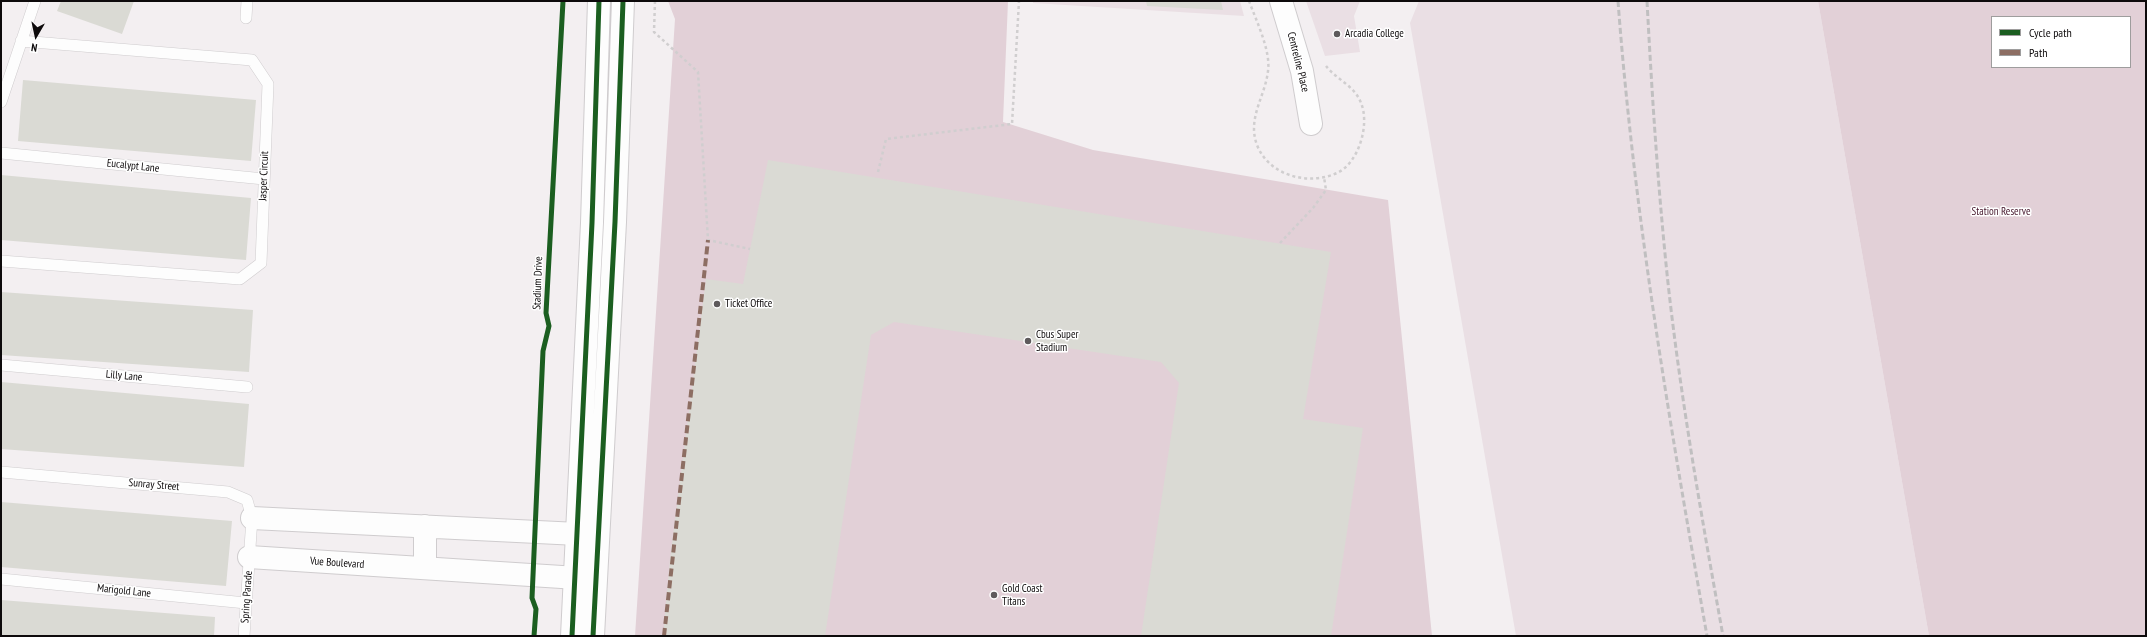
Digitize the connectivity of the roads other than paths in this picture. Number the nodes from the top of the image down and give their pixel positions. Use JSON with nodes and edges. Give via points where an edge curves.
{"nodes":[{"id":1,"x":35,"y":1,"type":"edge"},
{"id":2,"x":247,"y":1,"type":"edge"},
{"id":3,"x":599,"y":1,"type":"edge"},
{"id":4,"x":623,"y":1,"type":"edge"},
{"id":5,"x":1281,"y":1,"type":"edge"},
{"id":6,"x":246,"y":18,"type":"dead end"},
{"id":7,"x":21,"y":41,"type":"junction"},
{"id":8,"x":1,"y":102,"type":"edge"},
{"id":9,"x":1311,"y":124,"type":"dead end"},
{"id":10,"x":1,"y":153,"type":"edge"},
{"id":11,"x":264,"y":179,"type":"junction"},
{"id":12,"x":1,"y":261,"type":"edge"},
{"id":13,"x":1,"y":365,"type":"edge"},
{"id":14,"x":247,"y":387,"type":"dead end"},
{"id":15,"x":1,"y":472,"type":"edge"},
{"id":16,"x":252,"y":518,"type":"junction"},
{"id":17,"x":425,"y":526,"type":"junction"},
{"id":18,"x":578,"y":534,"type":"junction"},
{"id":19,"x":249,"y":557,"type":"junction"},
{"id":20,"x":425,"y":568,"type":"junction"},
{"id":21,"x":575,"y":578,"type":"junction"},
{"id":22,"x":1,"y":579,"type":"edge"},
{"id":23,"x":596,"y":580,"type":"junction"},
{"id":24,"x":246,"y":603,"type":"junction"},
{"id":25,"x":244,"y":636,"type":"edge"},
{"id":26,"x":572,"y":636,"type":"edge"},
{"id":27,"x":593,"y":636,"type":"edge"}],
"edges":[{"from":1,"to":7,"type":"lane"},
{"from":2,"to":6,"type":"lane"},
{"from":3,"to":18,"type":"street"},
{"from":4,"to":23,"type":"street","via":[[615,222]]},
{"from":5,"to":9,"type":"street","name":"Centreline Place","via":[[1302,71]]},
{"from":7,"to":8,"type":"lane"},
{"from":7,"to":11,"type":"lane","name":"Jasper Circuit","via":[[252,60],[268,84]]},
{"from":10,"to":11,"type":"lane","name":"Eucalypt Lane"},
{"from":11,"to":12,"type":"lane","name":"Jasper Circuit","via":[[261,263],[240,279]]},
{"from":13,"to":14,"type":"lane","name":"Lilly Lane"},
{"from":15,"to":16,"type":"lane","name":"Sunray Street","via":[[228,492],[247,500]]},
{"from":16,"to":17,"type":"street"},
{"from":16,"to":19,"type":"lane","name":"Sunray Street"},
{"from":17,"to":18,"type":"street"},
{"from":17,"to":20,"type":"street"},
{"from":18,"to":21,"type":"street"},
{"from":19,"to":20,"type":"street","name":"Vue Boulevard"},
{"from":19,"to":24,"type":"lane","name":"Spring Parade"},
{"from":20,"to":21,"type":"street","name":"Vue Boulevard"},
{"from":21,"to":23,"type":"street","name":"Vue Boulevard"},
{"from":21,"to":26,"type":"street"},
{"from":22,"to":24,"type":"lane","name":"Marigold Lane"},
{"from":23,"to":27,"type":"street"},
{"from":24,"to":25,"type":"lane","name":"Spring Parade"}]}
